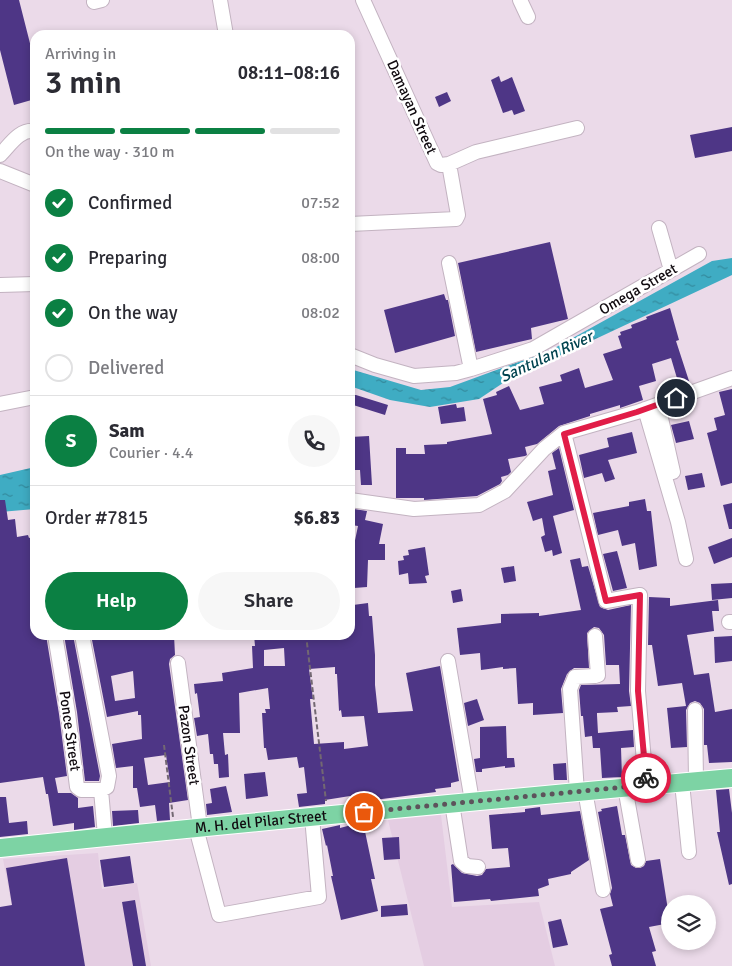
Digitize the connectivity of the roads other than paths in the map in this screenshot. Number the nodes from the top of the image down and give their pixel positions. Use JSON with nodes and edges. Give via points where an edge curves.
{"nodes":[{"id":1,"x":220,"y":0,"type":"edge"},
{"id":2,"x":363,"y":0,"type":"edge"},
{"id":3,"x":520,"y":0,"type":"edge"},
{"id":4,"x":528,"y":17,"type":"dead end"},
{"id":5,"x":225,"y":30,"type":"edge"},
{"id":6,"x":577,"y":128,"type":"dead end"},
{"id":7,"x":30,"y":130,"type":"edge"},
{"id":8,"x":0,"y":156,"type":"edge"},
{"id":9,"x":449,"y":164,"type":"junction"},
{"id":10,"x":0,"y":171,"type":"edge"},
{"id":11,"x":30,"y":183,"type":"edge"},
{"id":12,"x":355,"y":224,"type":"edge"},
{"id":13,"x":659,"y":228,"type":"dead end"},
{"id":14,"x":699,"y":254,"type":"dead end"},
{"id":15,"x":449,"y":263,"type":"dead end"},
{"id":16,"x":671,"y":270,"type":"junction"},
{"id":17,"x":30,"y":284,"type":"edge"},
{"id":18,"x":0,"y":285,"type":"edge"},
{"id":19,"x":355,"y":357,"type":"edge"},
{"id":20,"x":471,"y":369,"type":"junction"},
{"id":21,"x":732,"y":378,"type":"edge"},
{"id":22,"x":30,"y":398,"type":"edge"},
{"id":23,"x":0,"y":404,"type":"edge"},
{"id":24,"x":651,"y":407,"type":"junction"},
{"id":25,"x":564,"y":434,"type":"junction"},
{"id":26,"x":673,"y":472,"type":"dead end"},
{"id":27,"x":355,"y":501,"type":"edge"},
{"id":28,"x":686,"y":559,"type":"dead end"},
{"id":29,"x":595,"y":636,"type":"dead end"},
{"id":30,"x":56,"y":640,"type":"edge"},
{"id":31,"x":83,"y":640,"type":"edge"},
{"id":32,"x":448,"y":661,"type":"dead end"},
{"id":33,"x":178,"y":663,"type":"dead end"},
{"id":34,"x":695,"y":710,"type":"dead end"},
{"id":35,"x":458,"y":765,"type":"dead end"},
{"id":36,"x":732,"y":778,"type":"edge"},
{"id":37,"x":689,"y":782,"type":"junction"},
{"id":38,"x":646,"y":785,"type":"junction"},
{"id":39,"x":625,"y":787,"type":"junction"},
{"id":40,"x":101,"y":790,"type":"junction"},
{"id":41,"x":581,"y":792,"type":"junction"},
{"id":42,"x":462,"y":802,"type":"junction"},
{"id":43,"x":320,"y":816,"type":"junction"},
{"id":44,"x":198,"y":828,"type":"junction"},
{"id":45,"x":105,"y":836,"type":"junction"},
{"id":46,"x":0,"y":848,"type":"edge"},
{"id":47,"x":689,"y":852,"type":"dead end"},
{"id":48,"x":638,"y":860,"type":"dead end"},
{"id":49,"x":478,"y":867,"type":"dead end"},
{"id":50,"x":603,"y":890,"type":"dead end"}],
"edges":[{"from":1,"to":5,"type":"street"},
{"from":2,"to":9,"type":"street","name":"Damayan Street","via":[[437,164]]},
{"from":3,"to":4,"type":"street"},
{"from":6,"to":9,"type":"street","name":"Damayan Street","via":[[476,152]]},
{"from":7,"to":8,"type":"street","via":[[19,134]]},
{"from":9,"to":12,"type":"street","via":[[456,219]]},
{"from":10,"to":11,"type":"street"},
{"from":13,"to":16,"type":"street"},
{"from":14,"to":16,"type":"street","name":"Omega Street"},
{"from":15,"to":20,"type":"street"},
{"from":16,"to":20,"type":"street","name":"Omega Street","via":[[534,349]]},
{"from":17,"to":18,"type":"street"},
{"from":19,"to":20,"type":"street","name":"Omega Street","via":[[414,376]]},
{"from":21,"to":24,"type":"street"},
{"from":22,"to":23,"type":"street"},
{"from":24,"to":25,"type":"street"},
{"from":24,"to":26,"type":"street"},
{"from":24,"to":28,"type":"street"},
{"from":25,"to":27,"type":"street","via":[[544,449],[505,490],[479,505],[414,509]]},
{"from":25,"to":38,"type":"street","via":[[606,601],[640,595],[638,691]]},
{"from":29,"to":41,"type":"street","via":[[598,675],[575,677],[570,689]]},
{"from":30,"to":40,"type":"street","name":"Ponce Street","via":[[77,787]]},
{"from":31,"to":40,"type":"street","via":[[108,776],[107,787]]},
{"from":32,"to":42,"type":"street"},
{"from":33,"to":44,"type":"street","name":"Pazon Street"},
{"from":34,"to":37,"type":"street"},
{"from":35,"to":42,"type":"street"},
{"from":36,"to":37,"type":"main road","name":"M. H. del Pilar Street"},
{"from":37,"to":38,"type":"main road","name":"M. H. del Pilar Street"},
{"from":37,"to":47,"type":"street"},
{"from":38,"to":39,"type":"main road","name":"M. H. del Pilar Street"},
{"from":39,"to":41,"type":"main road","name":"M. H. del Pilar Street"},
{"from":39,"to":48,"type":"street"},
{"from":40,"to":45,"type":"street"},
{"from":41,"to":42,"type":"main road","name":"M. H. del Pilar Street"},
{"from":41,"to":50,"type":"street"},
{"from":42,"to":43,"type":"main road","name":"M. H. del Pilar Street"},
{"from":42,"to":49,"type":"street","via":[[462,861],[467,866]]},
{"from":43,"to":44,"type":"main road","name":"M. H. del Pilar Street"},
{"from":43,"to":44,"type":"street","name":"Pazon Street","via":[[319,897],[219,914]]},
{"from":44,"to":45,"type":"main road","name":"M. H. del Pilar Street"},
{"from":45,"to":46,"type":"main road","name":"M. H. del Pilar Street"}]}
